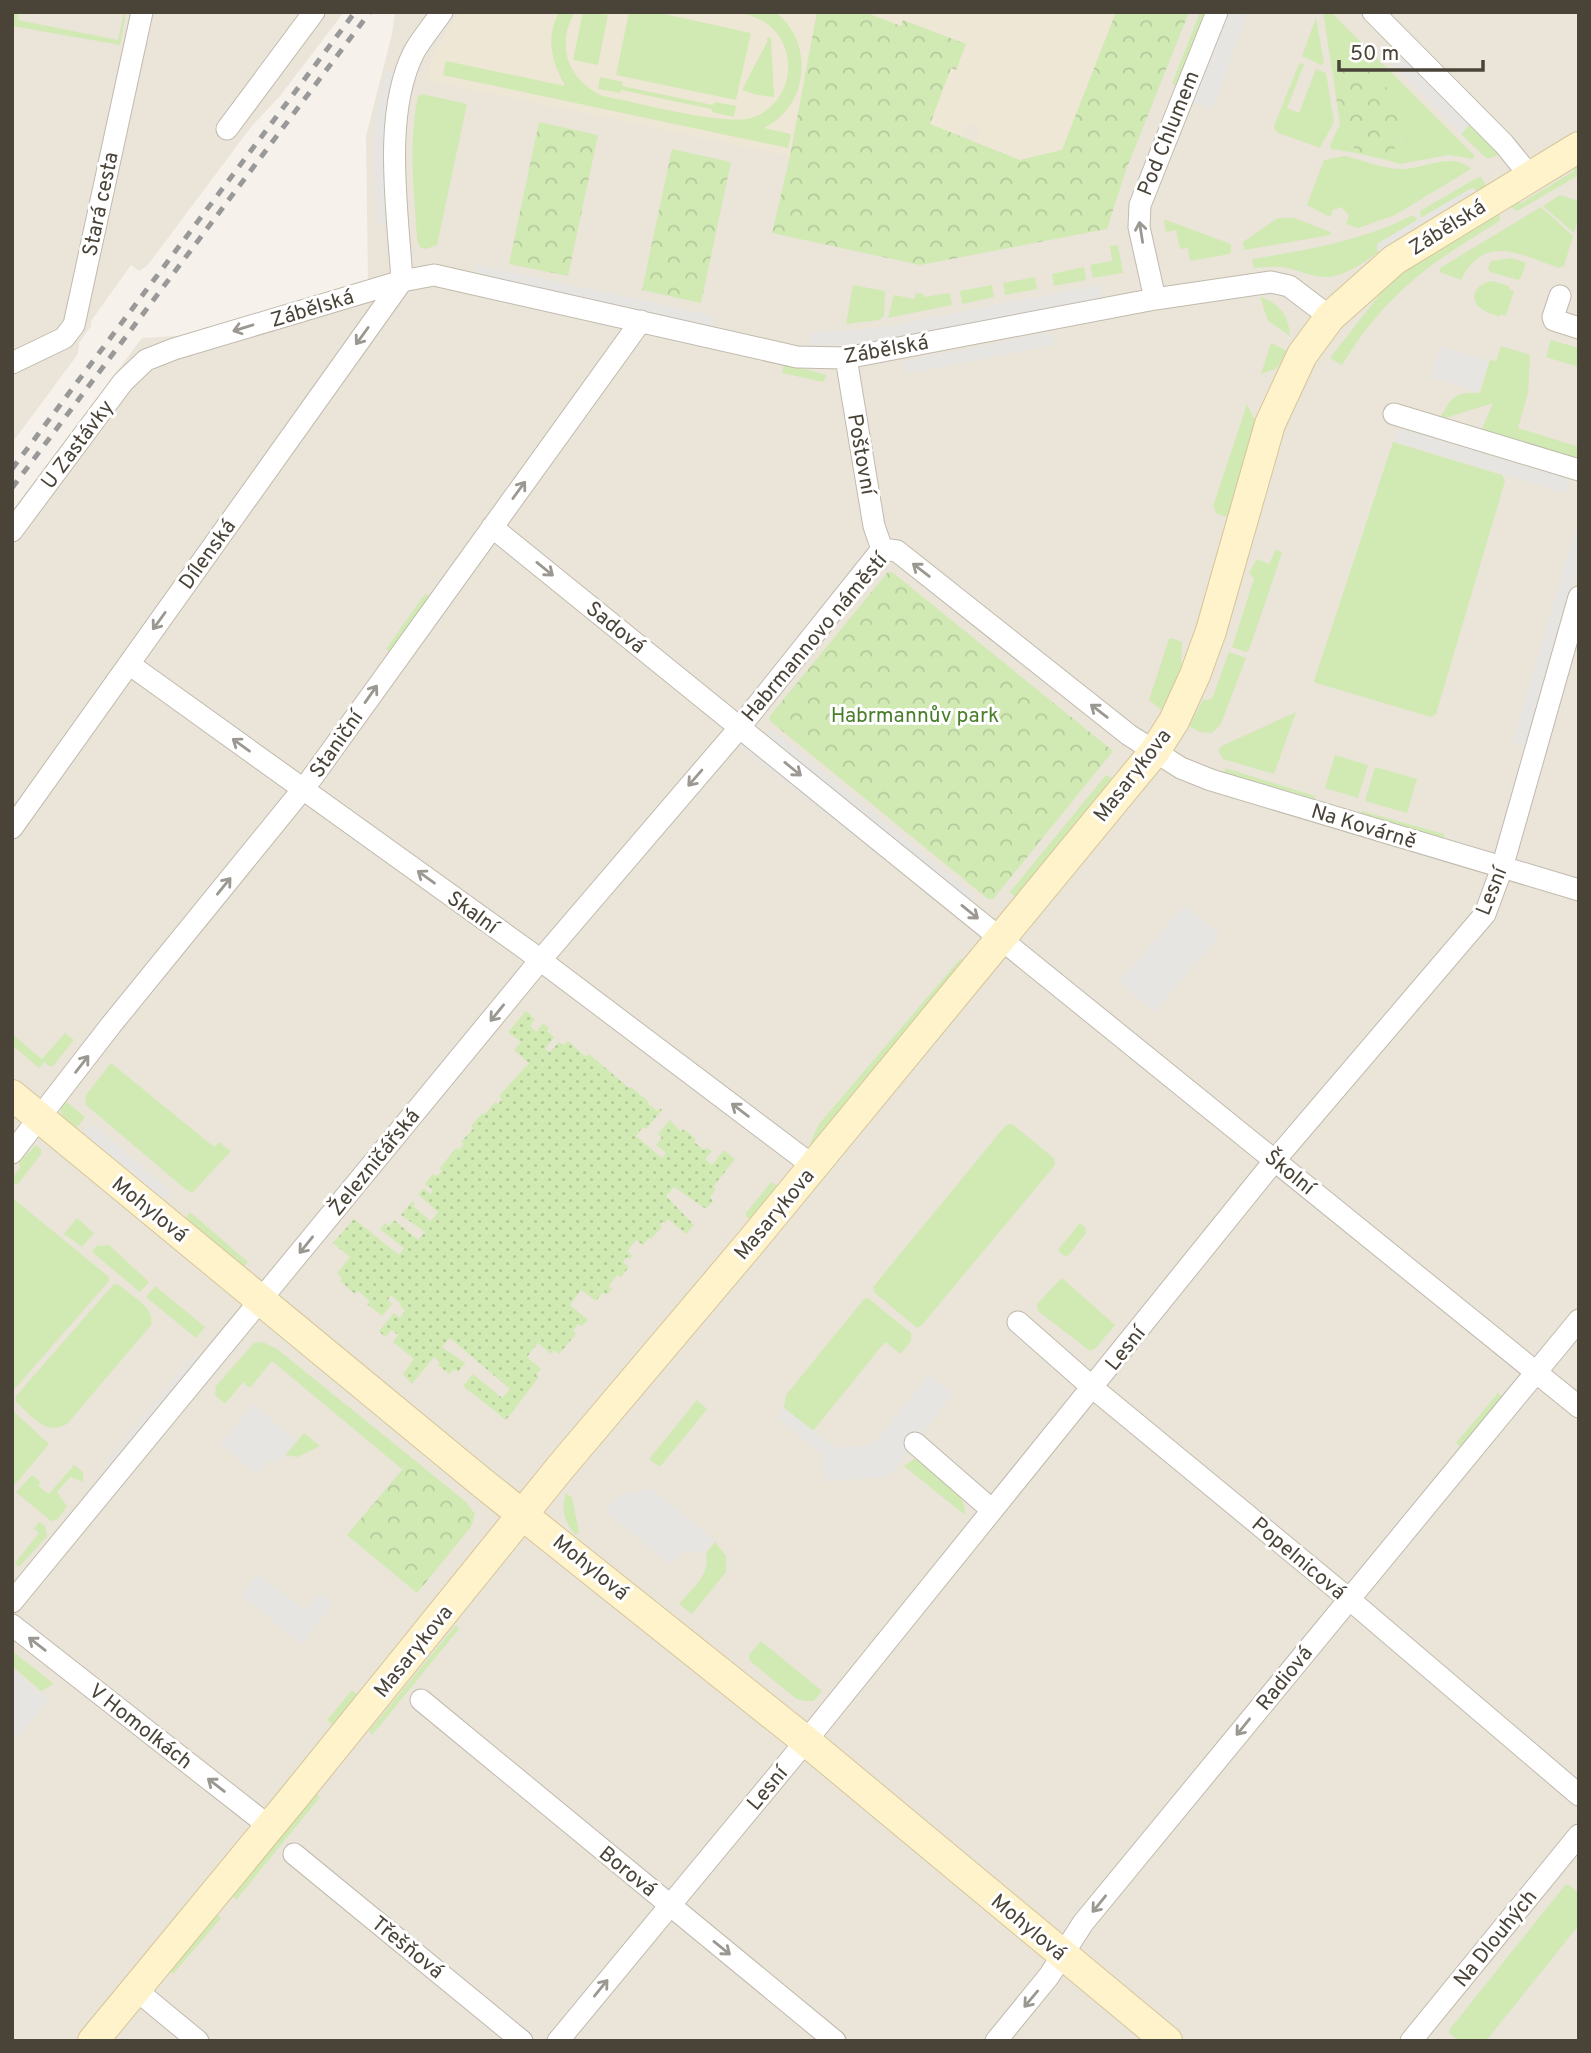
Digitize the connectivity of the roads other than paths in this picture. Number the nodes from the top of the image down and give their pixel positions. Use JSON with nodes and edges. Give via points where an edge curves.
{"nodes":[{"id":1,"x":142,"y":12,"type":"edge"},
{"id":2,"x":314,"y":12,"type":"edge"},
{"id":3,"x":442,"y":12,"type":"edge"},
{"id":4,"x":1217,"y":12,"type":"edge"},
{"id":5,"x":1373,"y":12,"type":"edge"},
{"id":6,"x":227,"y":129,"type":"dead end"},
{"id":7,"x":1579,"y":147,"type":"edge"},
{"id":8,"x":1530,"y":176,"type":"junction"},
{"id":9,"x":402,"y":281,"type":"junction"},
{"id":10,"x":1560,"y":296,"type":"dead end"},
{"id":11,"x":1155,"y":299,"type":"junction"},
{"id":12,"x":1330,"y":317,"type":"junction"},
{"id":13,"x":641,"y":321,"type":"junction"},
{"id":14,"x":1579,"y":328,"type":"edge"},
{"id":15,"x":846,"y":358,"type":"junction"},
{"id":16,"x":146,"y":360,"type":"joint"},
{"id":17,"x":12,"y":363,"type":"edge"},
{"id":18,"x":1394,"y":414,"type":"dead end"},
{"id":19,"x":1579,"y":470,"type":"edge"},
{"id":20,"x":492,"y":527,"type":"junction"},
{"id":21,"x":12,"y":531,"type":"edge"},
{"id":22,"x":882,"y":549,"type":"junction"},
{"id":23,"x":1579,"y":597,"type":"edge"},
{"id":24,"x":129,"y":664,"type":"junction"},
{"id":25,"x":740,"y":727,"type":"junction"},
{"id":26,"x":1155,"y":751,"type":"junction"},
{"id":27,"x":303,"y":790,"type":"junction"},
{"id":28,"x":12,"y":828,"type":"edge"},
{"id":29,"x":1502,"y":868,"type":"junction"},
{"id":30,"x":1579,"y":890,"type":"edge"},
{"id":31,"x":1001,"y":937,"type":"junction"},
{"id":32,"x":541,"y":960,"type":"junction"},
{"id":33,"x":12,"y":1095,"type":"edge"},
{"id":34,"x":40,"y":1118,"type":"junction"},
{"id":35,"x":12,"y":1153,"type":"edge"},
{"id":36,"x":1275,"y":1160,"type":"junction"},
{"id":37,"x":813,"y":1166,"type":"junction"},
{"id":38,"x":262,"y":1300,"type":"junction"},
{"id":39,"x":1579,"y":1320,"type":"edge"},
{"id":40,"x":1018,"y":1322,"type":"dead end"},
{"id":41,"x":1535,"y":1372,"type":"junction"},
{"id":42,"x":1093,"y":1388,"type":"junction"},
{"id":43,"x":1579,"y":1407,"type":"edge"},
{"id":44,"x":915,"y":1443,"type":"dead end"},
{"id":45,"x":992,"y":1510,"type":"junction"},
{"id":46,"x":524,"y":1514,"type":"junction"},
{"id":47,"x":1349,"y":1600,"type":"junction"},
{"id":48,"x":12,"y":1602,"type":"edge"},
{"id":49,"x":12,"y":1625,"type":"edge"},
{"id":50,"x":421,"y":1700,"type":"dead end"},
{"id":51,"x":806,"y":1741,"type":"junction"},
{"id":52,"x":1579,"y":1795,"type":"edge"},
{"id":53,"x":270,"y":1827,"type":"junction"},
{"id":54,"x":1579,"y":1835,"type":"edge"},
{"id":55,"x":294,"y":1854,"type":"dead end"},
{"id":56,"x":669,"y":1905,"type":"junction"},
{"id":57,"x":1062,"y":1955,"type":"junction"},
{"id":58,"x":135,"y":1989,"type":"junction"},
{"id":59,"x":93,"y":2041,"type":"edge"},
{"id":60,"x":198,"y":2041,"type":"edge"},
{"id":61,"x":522,"y":2041,"type":"edge"},
{"id":62,"x":558,"y":2041,"type":"edge"},
{"id":63,"x":835,"y":2041,"type":"edge"},
{"id":64,"x":996,"y":2041,"type":"edge"},
{"id":65,"x":1167,"y":2041,"type":"edge"},
{"id":66,"x":1411,"y":2041,"type":"edge"}],
"edges":[{"from":1,"to":17,"type":"street","name":"Stará cesta","via":[[74,325],[64,338]]},
{"from":2,"to":6,"type":"street"},
{"from":3,"to":9,"type":"street","via":[[414,52],[402,88],[394,138]]},
{"from":11,"to":4,"type":"street","name":"Pod Chlumem","one_way":true,"via":[[1139,226],[1140,205]]},
{"from":5,"to":8,"type":"street"},
{"from":7,"to":8,"type":"main road","name":"Zábělská"},
{"from":8,"to":12,"type":"main road","name":"Zábělská","via":[[1394,260]]},
{"from":9,"to":13,"type":"street","name":"Zábělská","via":[[434,275]]},
{"from":9,"to":16,"type":"street","name":"Zábělská","one_way":true},
{"from":9,"to":24,"type":"street","name":"Dílenská","one_way":true},
{"from":10,"to":14,"type":"street","via":[[1554,320]]},
{"from":11,"to":12,"type":"street","name":"Zábělská","via":[[1271,282],[1289,286]]},
{"from":11,"to":15,"type":"street","name":"Zábělská"},
{"from":12,"to":26,"type":"main road","name":"Masarykova","via":[[1302,355],[1270,424],[1211,631],[1174,721]]},
{"from":13,"to":15,"type":"street","name":"Zábělská","via":[[797,357]]},
{"from":20,"to":13,"type":"street","name":"Staniční","one_way":true},
{"from":15,"to":22,"type":"street","name":"Poštovní","via":[[874,526]]},
{"from":16,"to":21,"type":"street","name":"U Zastávky","via":[[123,382]]},
{"from":18,"to":19,"type":"street","via":[[1437,423]]},
{"from":20,"to":25,"type":"street","name":"Sadová","one_way":true},
{"from":27,"to":20,"type":"street","name":"Staniční","one_way":true},
{"from":22,"to":25,"type":"street","name":"Habrmannovo náměstí"},
{"from":26,"to":22,"type":"street","name":"Habrmannovo náměstí","one_way":true,"via":[[897,551]]},
{"from":23,"to":29,"type":"street","name":"Lesní"},
{"from":27,"to":24,"type":"street","name":"Skalní","one_way":true},
{"from":24,"to":28,"type":"street","name":"Dílenská"},
{"from":25,"to":31,"type":"street","name":"Habrmannovo náměstí","one_way":true},
{"from":25,"to":32,"type":"street","name":"Železničářská","one_way":true},
{"from":26,"to":29,"type":"street","name":"Na Kovárně","via":[[1210,780]]},
{"from":26,"to":31,"type":"main road","name":"Masarykova"},
{"from":32,"to":27,"type":"street","name":"Skalní","one_way":true},
{"from":34,"to":27,"type":"street","name":"Staniční","one_way":true},
{"from":29,"to":30,"type":"street","name":"Na Kovárně"},
{"from":29,"to":36,"type":"street","name":"Lesní","via":[[1485,914]]},
{"from":31,"to":36,"type":"street","name":"Školní"},
{"from":31,"to":37,"type":"main road","name":"Masarykova"},
{"from":37,"to":32,"type":"street","name":"Skalní","one_way":true},
{"from":32,"to":38,"type":"street","name":"Železničářská","one_way":true},
{"from":33,"to":34,"type":"main road","name":"Mohylová"},
{"from":34,"to":35,"type":"street","name":"Staniční"},
{"from":34,"to":38,"type":"main road","name":"Mohylová"},
{"from":36,"to":41,"type":"street","name":"Školní"},
{"from":36,"to":42,"type":"street","name":"Lesní"},
{"from":37,"to":46,"type":"main road","name":"Masarykova"},
{"from":38,"to":46,"type":"main road","name":"Mohylová"},
{"from":38,"to":48,"type":"street","name":"Železničářská"},
{"from":39,"to":41,"type":"street","name":"Radiová"},
{"from":40,"to":42,"type":"street","name":"Popelnicová"},
{"from":41,"to":43,"type":"street","name":"Školní"},
{"from":41,"to":47,"type":"street","name":"Radiová"},
{"from":42,"to":45,"type":"street","name":"Lesní"},
{"from":42,"to":47,"type":"street","name":"Popelnicová"},
{"from":44,"to":45,"type":"street"},
{"from":45,"to":51,"type":"street","name":"Lesní"},
{"from":46,"to":51,"type":"main road","name":"Mohylová"},
{"from":46,"to":53,"type":"main road","name":"Masarykova"},
{"from":47,"to":52,"type":"street","name":"Popelnicová"},
{"from":47,"to":57,"type":"street","name":"Radiová","one_way":true,"via":[[1083,1923]]},
{"from":53,"to":49,"type":"street","name":"V Homolkách","one_way":true},
{"from":50,"to":56,"type":"street","name":"Borová"},
{"from":51,"to":56,"type":"street","name":"Lesní"},
{"from":51,"to":57,"type":"main road","name":"Mohylová"},
{"from":53,"to":58,"type":"main road","name":"Masarykova"},
{"from":54,"to":66,"type":"street","name":"Na Dlouhých"},
{"from":55,"to":61,"type":"street","name":"Třešňová"},
{"from":62,"to":56,"type":"street","name":"Lesní","one_way":true},
{"from":56,"to":63,"type":"street","name":"Borová","one_way":true},
{"from":57,"to":64,"type":"street","name":"Radiová","one_way":true},
{"from":57,"to":65,"type":"main road","name":"Mohylová"},
{"from":58,"to":59,"type":"main road","name":"Masarykova"},
{"from":58,"to":60,"type":"street"}]}
